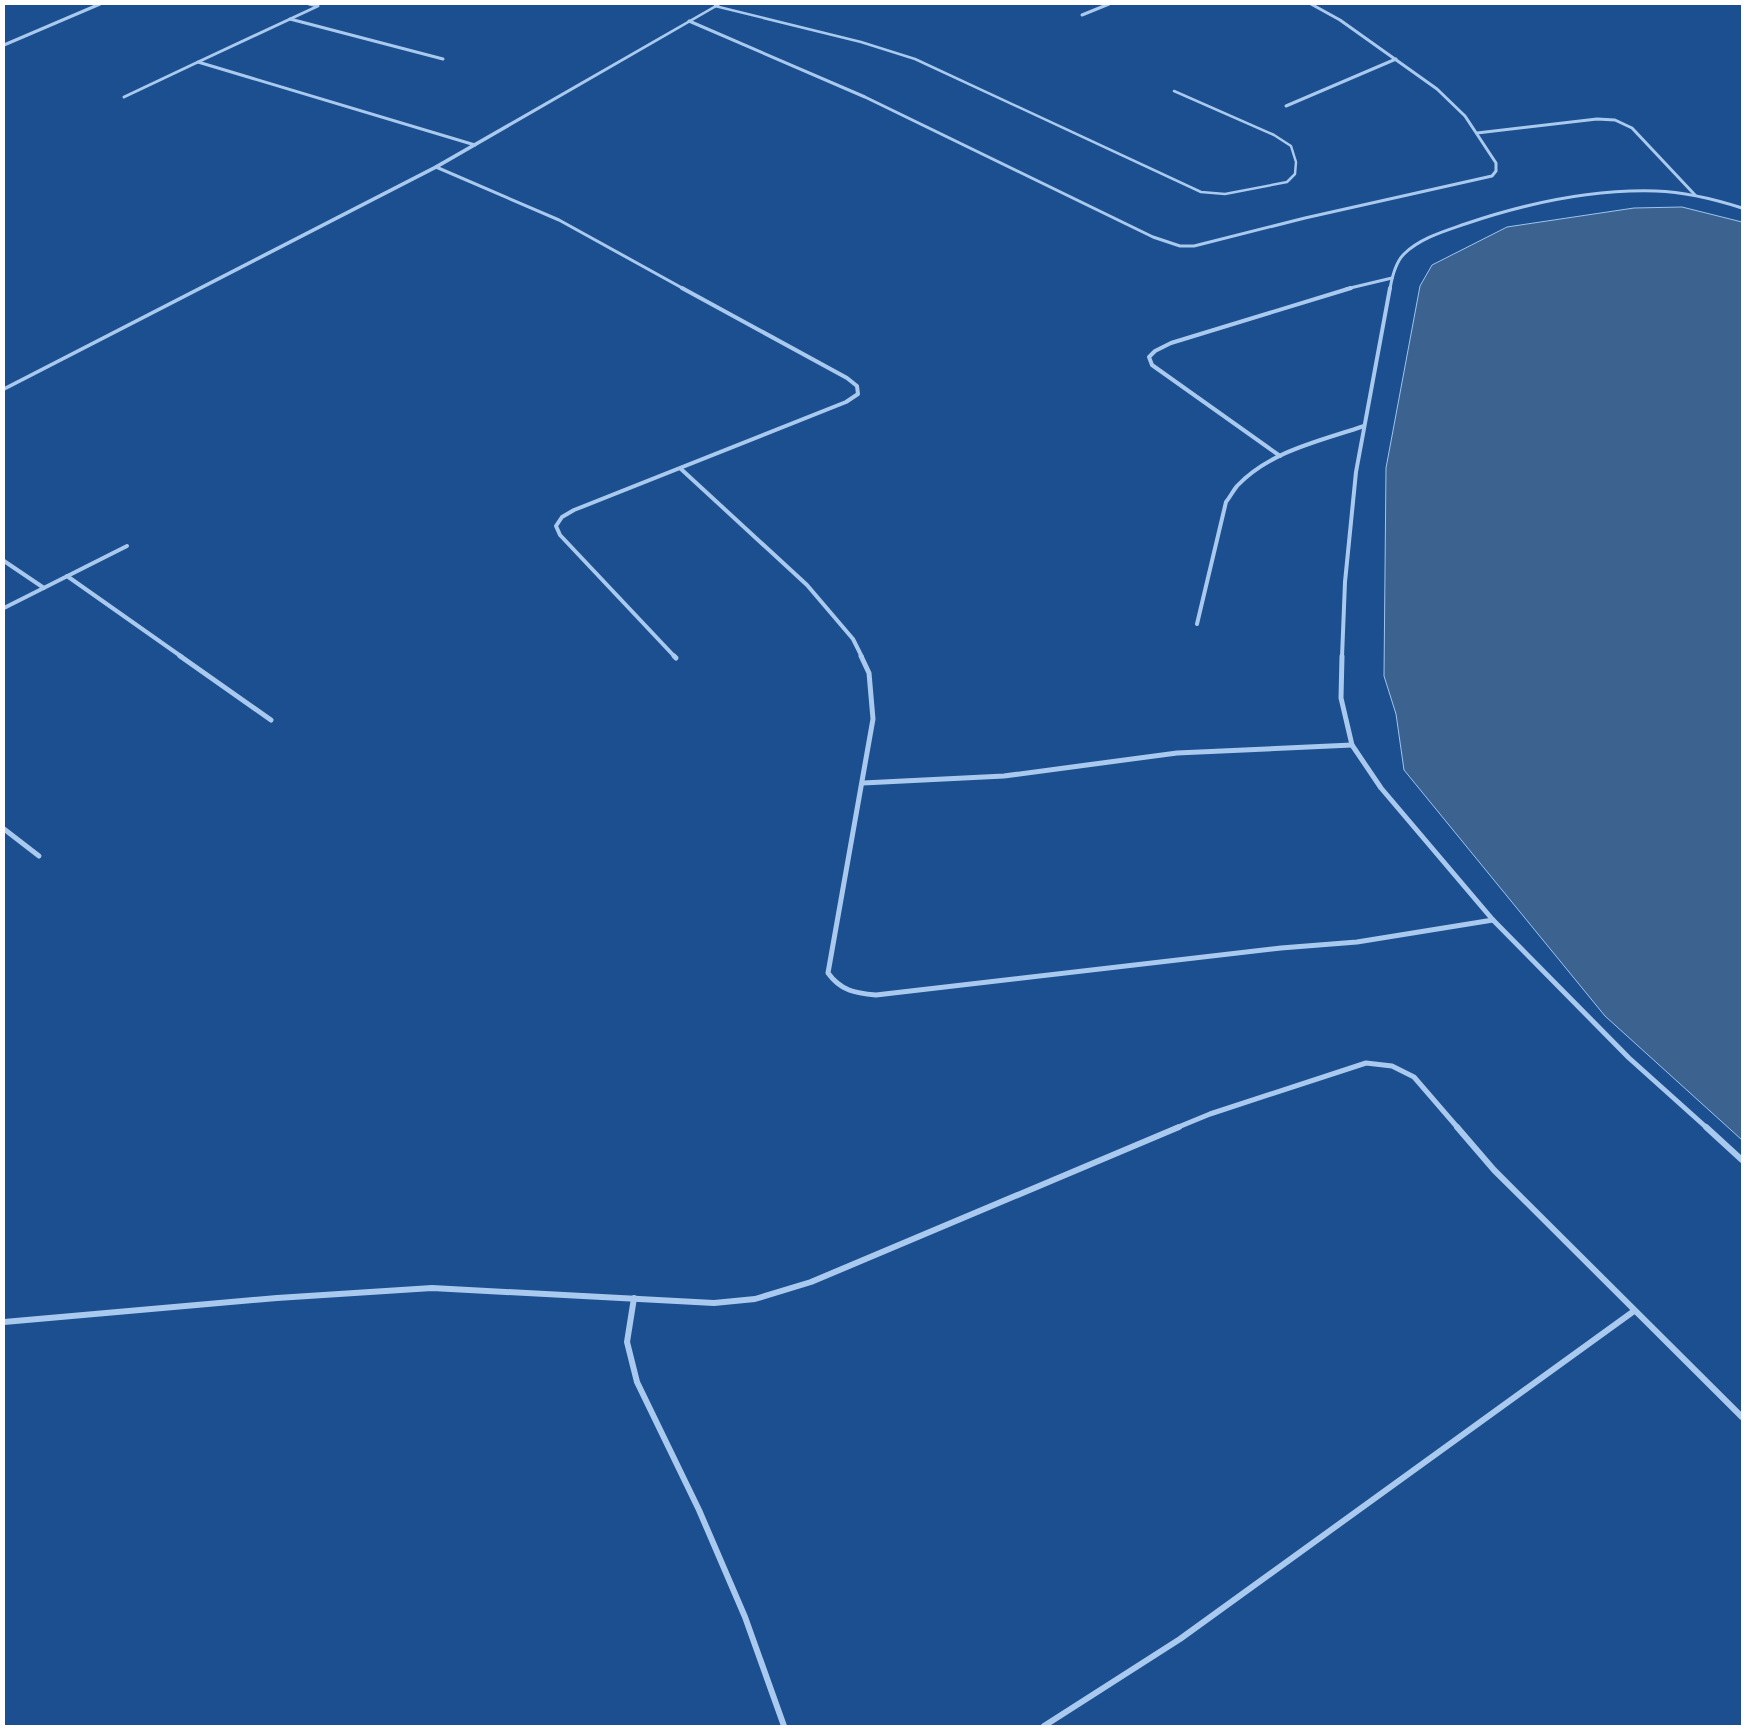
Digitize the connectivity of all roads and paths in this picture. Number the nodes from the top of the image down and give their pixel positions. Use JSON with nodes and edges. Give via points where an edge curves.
{"nodes":[{"id":1,"x":100,"y":4,"type":"edge"},
{"id":2,"x":309,"y":4,"type":"edge"},
{"id":3,"x":322,"y":4,"type":"edge"},
{"id":4,"x":1110,"y":4,"type":"edge"},
{"id":5,"x":1311,"y":4,"type":"edge"},
{"id":6,"x":717,"y":5,"type":"edge"},
{"id":7,"x":318,"y":6,"type":"junction"},
{"id":8,"x":1082,"y":15,"type":"dead end"},
{"id":9,"x":290,"y":19,"type":"junction"},
{"id":10,"x":689,"y":21,"type":"junction"},
{"id":11,"x":4,"y":45,"type":"edge"},
{"id":12,"x":443,"y":59,"type":"dead end"},
{"id":13,"x":1396,"y":59,"type":"junction"},
{"id":14,"x":198,"y":62,"type":"junction"},
{"id":15,"x":1174,"y":91,"type":"dead end"},
{"id":16,"x":124,"y":97,"type":"dead end"},
{"id":17,"x":1286,"y":106,"type":"dead end"},
{"id":18,"x":1477,"y":133,"type":"junction"},
{"id":19,"x":475,"y":144,"type":"junction"},
{"id":20,"x":436,"y":167,"type":"junction"},
{"id":21,"x":1696,"y":195,"type":"junction"},
{"id":22,"x":1742,"y":208,"type":"edge"},
{"id":23,"x":1392,"y":278,"type":"junction"},
{"id":24,"x":4,"y":389,"type":"edge"},
{"id":25,"x":1364,"y":426,"type":"junction"},
{"id":26,"x":1280,"y":456,"type":"junction"},
{"id":27,"x":681,"y":469,"type":"junction"},
{"id":28,"x":127,"y":546,"type":"dead end"},
{"id":29,"x":4,"y":561,"type":"edge"},
{"id":30,"x":67,"y":576,"type":"junction"},
{"id":31,"x":44,"y":588,"type":"junction"},
{"id":32,"x":4,"y":608,"type":"edge"},
{"id":33,"x":1197,"y":624,"type":"dead end"},
{"id":34,"x":676,"y":658,"type":"dead end"},
{"id":35,"x":271,"y":720,"type":"dead end"},
{"id":36,"x":1352,"y":745,"type":"junction"},
{"id":37,"x":863,"y":783,"type":"junction"},
{"id":38,"x":4,"y":829,"type":"edge"},
{"id":39,"x":38,"y":856,"type":"dead end"},
{"id":40,"x":1493,"y":920,"type":"junction"},
{"id":41,"x":1742,"y":1160,"type":"edge"},
{"id":42,"x":634,"y":1298,"type":"junction"},
{"id":43,"x":1634,"y":1311,"type":"junction"},
{"id":44,"x":4,"y":1322,"type":"edge"},
{"id":45,"x":1742,"y":1417,"type":"edge"},
{"id":46,"x":784,"y":1726,"type":"edge"},
{"id":47,"x":1044,"y":1726,"type":"edge"}],
"edges":[{"from":1,"to":11,"type":"street"},
{"from":2,"to":7,"type":"street"},
{"from":3,"to":7,"type":"street"},
{"from":4,"to":8,"type":"street"},
{"from":5,"to":13,"type":"street"},
{"from":6,"to":10,"type":"street"},
{"from":6,"to":15,"type":"lane","via":[[898,52],[1201,192],[1225,194],[1287,182],[1295,177],[1298,170],[1291,146],[1274,135]]},
{"from":7,"to":9,"type":"street"},
{"from":9,"to":12,"type":"street"},
{"from":9,"to":14,"type":"street"},
{"from":10,"to":18,"type":"street","via":[[750,45],[952,137],[1153,236],[1180,246],[1194,246],[1492,176],[1496,163]]},
{"from":10,"to":19,"type":"street"},
{"from":13,"to":17,"type":"street"},
{"from":13,"to":18,"type":"street","via":[[1437,89],[1465,116]]},
{"from":14,"to":16,"type":"street"},
{"from":14,"to":19,"type":"street"},
{"from":18,"to":21,"type":"street","via":[[1597,119],[1624,122]]},
{"from":19,"to":20,"type":"street"},
{"from":20,"to":24,"type":"street"},
{"from":20,"to":27,"type":"street","via":[[560,220],[858,386],[858,394],[846,402]]},
{"from":21,"to":22,"type":"street"},
{"from":21,"to":23,"type":"street","via":[[1615,192],[1550,200],[1491,215],[1418,244],[1402,256]]},
{"from":23,"to":25,"type":"street"},
{"from":23,"to":26,"type":"street","via":[[1362,284],[1171,343],[1149,358],[1152,365]]},
{"from":25,"to":26,"type":"street"},
{"from":25,"to":36,"type":"street","via":[[1356,472],[1345,592],[1341,698]]},
{"from":26,"to":33,"type":"street","via":[[1251,473],[1236,486],[1226,502]]},
{"from":27,"to":34,"type":"street","via":[[574,510],[562,517],[556,526],[560,536]]},
{"from":27,"to":37,"type":"street","via":[[806,585],[854,639],[869,673],[873,719]]},
{"from":28,"to":30,"type":"street"},
{"from":29,"to":31,"type":"street"},
{"from":30,"to":31,"type":"street"},
{"from":30,"to":35,"type":"street"},
{"from":31,"to":32,"type":"street"},
{"from":36,"to":37,"type":"street","via":[[1176,753],[1004,776]]},
{"from":36,"to":40,"type":"street","via":[[1380,788]]},
{"from":37,"to":40,"type":"street","via":[[828,973],[837,986],[852,992],[876,995],[1357,942]]},
{"from":38,"to":39,"type":"street"},
{"from":40,"to":41,"type":"street","via":[[1629,1058]]},
{"from":42,"to":43,"type":"street","via":[[722,1302],[755,1299],[811,1282],[1210,1114],[1366,1063],[1392,1066],[1414,1077],[1494,1170]]},
{"from":42,"to":44,"type":"street","via":[[432,1288]]},
{"from":42,"to":46,"type":"street","via":[[628,1342],[637,1382],[703,1518],[745,1618]]},
{"from":43,"to":45,"type":"street"},
{"from":43,"to":47,"type":"street","via":[[1180,1639]]}]}
